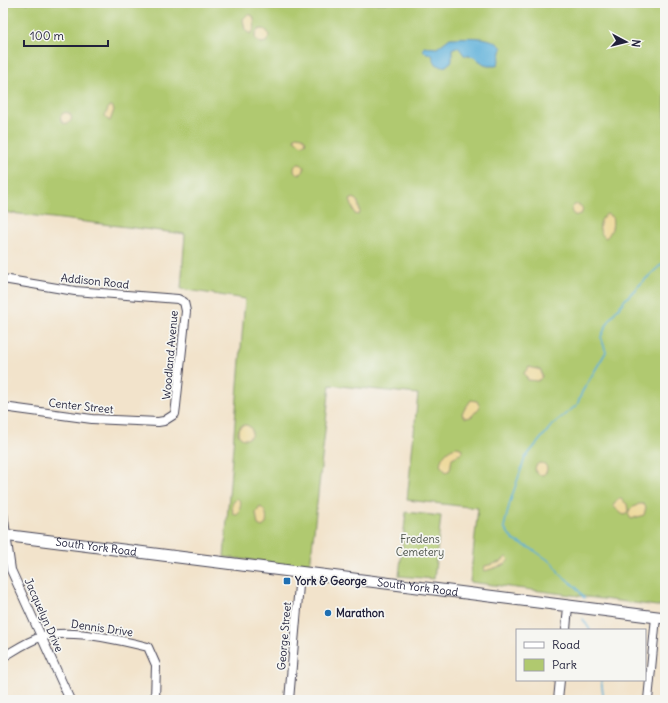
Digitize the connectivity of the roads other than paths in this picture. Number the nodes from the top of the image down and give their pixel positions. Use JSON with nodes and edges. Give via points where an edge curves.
{"nodes":[{"id":1,"x":3,"y":279,"type":"edge"},
{"id":2,"x":184,"y":302,"type":"joint"},
{"id":3,"x":3,"y":407,"type":"edge"},
{"id":4,"x":158,"y":422,"type":"joint"},
{"id":5,"x":3,"y":513,"type":"edge"},
{"id":6,"x":5,"y":536,"type":"edge"},
{"id":7,"x":300,"y":574,"type":"junction"},
{"id":8,"x":568,"y":606,"type":"junction"},
{"id":9,"x":661,"y":618,"type":"edge"},
{"id":10,"x":566,"y":629,"type":"edge"},
{"id":11,"x":42,"y":637,"type":"junction"},
{"id":12,"x":3,"y":657,"type":"edge"},
{"id":13,"x":560,"y":681,"type":"edge"},
{"id":14,"x":70,"y":700,"type":"edge"},
{"id":15,"x":155,"y":700,"type":"edge"},
{"id":16,"x":289,"y":700,"type":"edge"},
{"id":17,"x":558,"y":700,"type":"edge"},
{"id":18,"x":648,"y":700,"type":"edge"}],
"edges":[{"from":1,"to":2,"type":"street","name":"Addison Road","via":[[76,292],[178,299]]},
{"from":2,"to":4,"type":"street","name":"Woodland Avenue","via":[[186,311],[175,414]]},
{"from":3,"to":4,"type":"street","name":"Center Street","via":[[92,420]]},
{"from":5,"to":6,"type":"street","name":"Jacquelyn Drive"},
{"from":6,"to":7,"type":"main road","name":"South York Road"},
{"from":6,"to":11,"type":"street","name":"Jacquelyn Drive","via":[[12,570]]},
{"from":7,"to":8,"type":"main road","name":"South York Road"},
{"from":7,"to":16,"type":"street","name":"George Street"},
{"from":8,"to":9,"type":"main road","name":"South York Road"},
{"from":8,"to":10,"type":"street"},
{"from":9,"to":18,"type":"street"},
{"from":11,"to":12,"type":"street","name":"Dennis Drive"},
{"from":11,"to":14,"type":"street","name":"Jacquelyn Drive"},
{"from":11,"to":15,"type":"street","name":"Dennis Drive","via":[[68,634],[126,641],[148,647],[156,666]]},
{"from":13,"to":17,"type":"street"}]}
